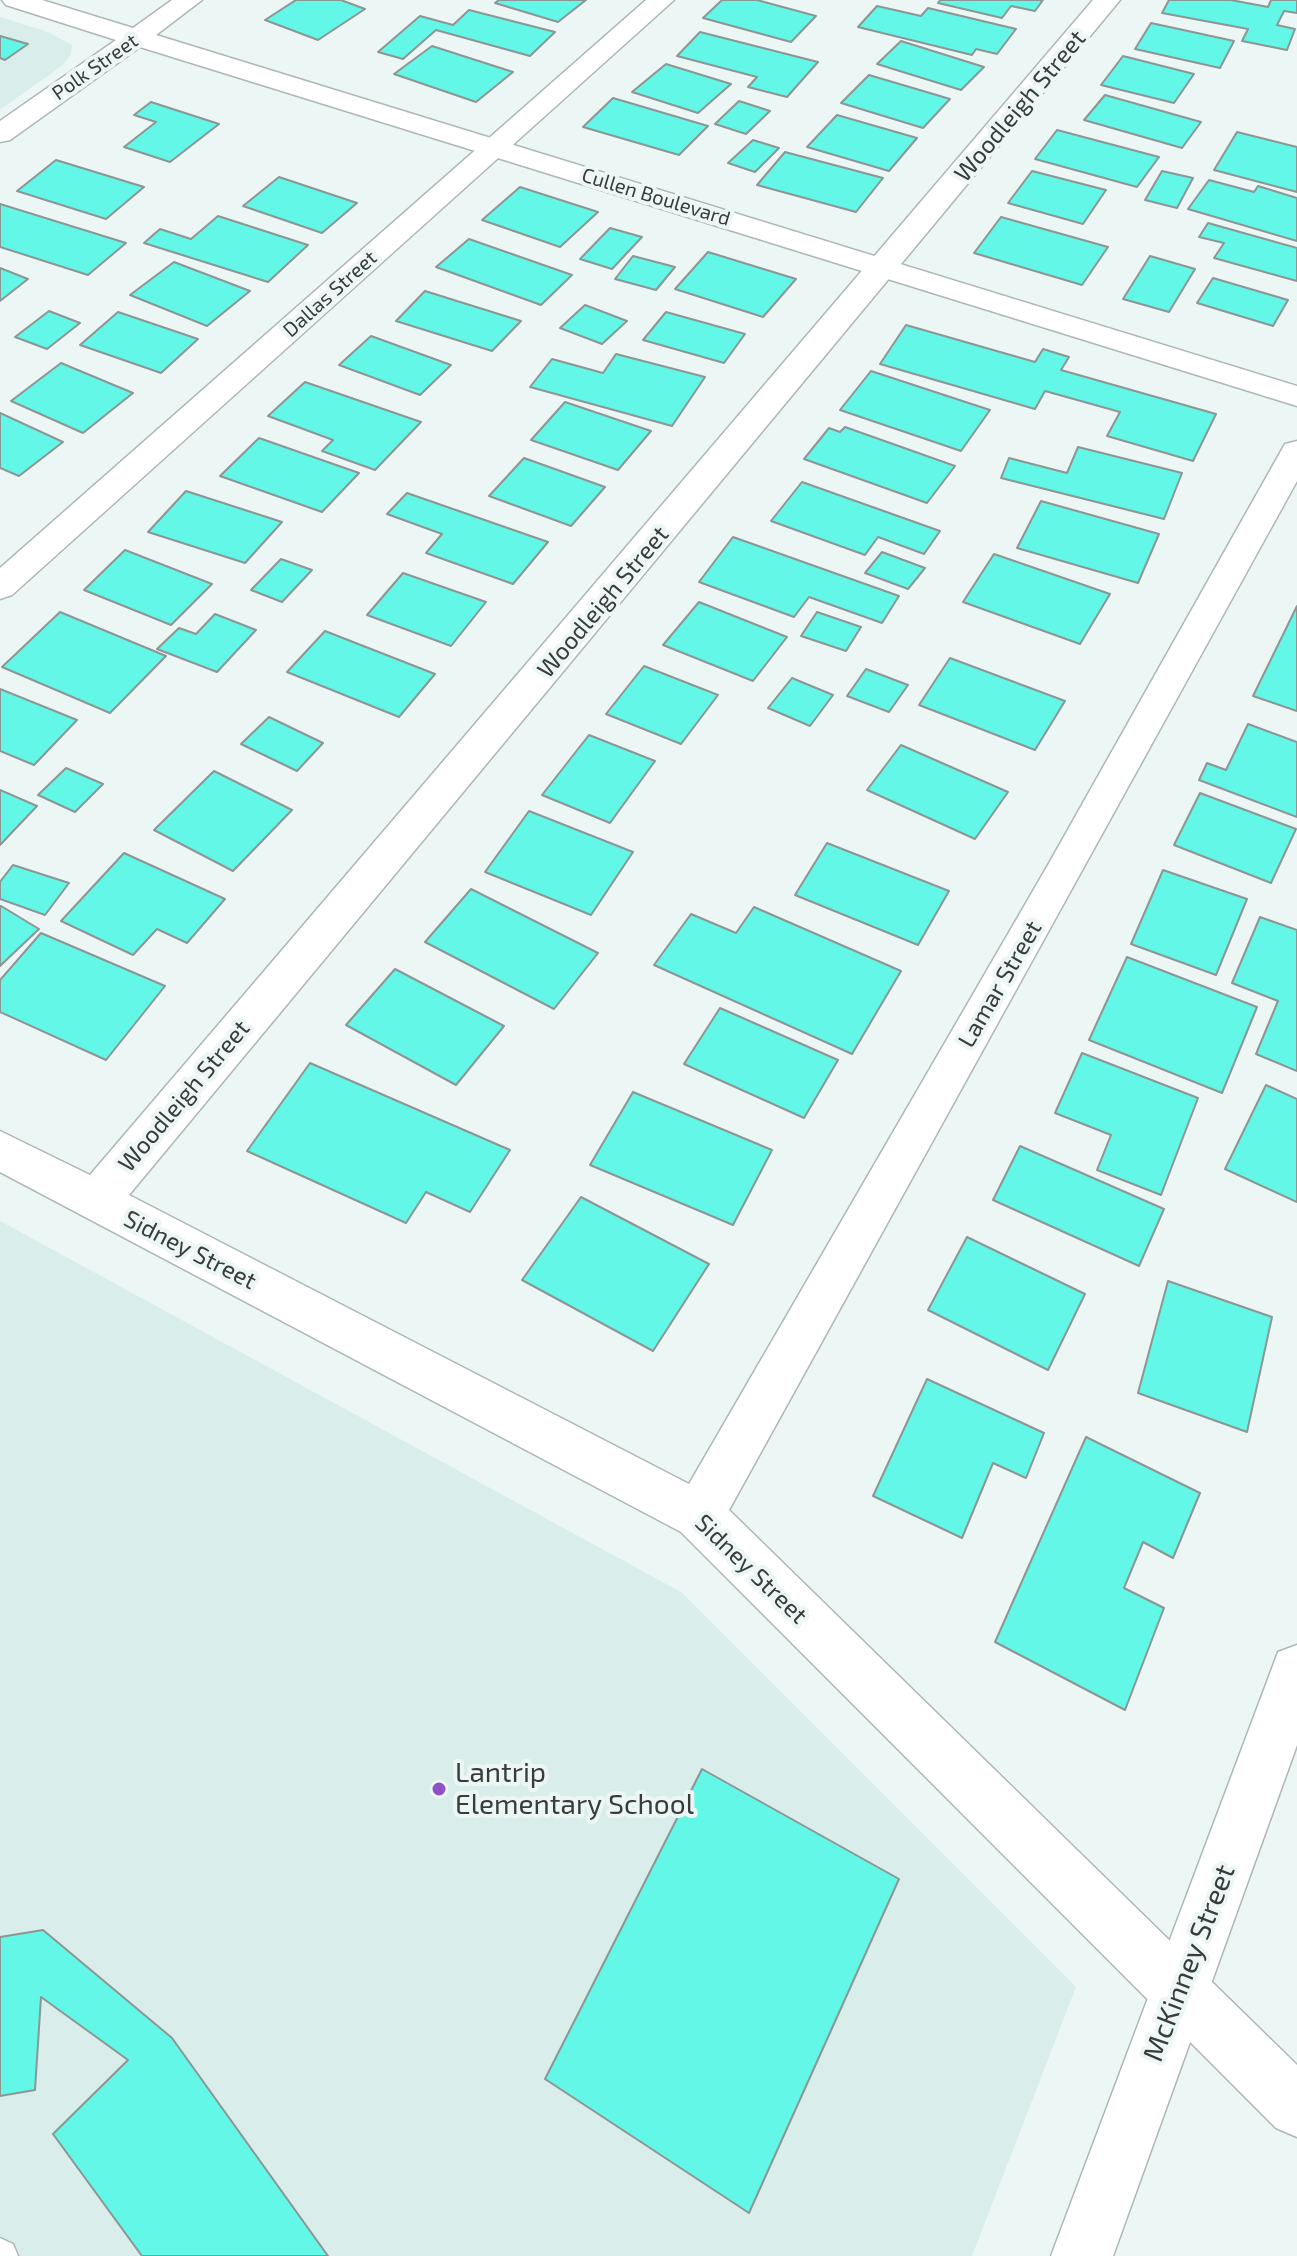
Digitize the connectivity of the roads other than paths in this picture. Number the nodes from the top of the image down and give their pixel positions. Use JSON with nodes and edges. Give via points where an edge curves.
{"nodes":[{"id":1,"x":15,"y":0,"type":"edge"},
{"id":2,"x":189,"y":0,"type":"edge"},
{"id":3,"x":661,"y":0,"type":"edge"},
{"id":4,"x":1107,"y":0,"type":"edge"},
{"id":5,"x":136,"y":37,"type":"junction"},
{"id":6,"x":0,"y":134,"type":"edge"},
{"id":7,"x":496,"y":146,"type":"junction"},
{"id":8,"x":885,"y":268,"type":"junction"},
{"id":9,"x":1297,"y":396,"type":"edge"},
{"id":10,"x":1297,"y":451,"type":"edge"},
{"id":11,"x":0,"y":587,"type":"edge"},
{"id":12,"x":0,"y":1150,"type":"edge"},
{"id":13,"x":96,"y":1201,"type":"junction"},
{"id":14,"x":699,"y":1515,"type":"junction"},
{"id":15,"x":1297,"y":1671,"type":"edge"},
{"id":16,"x":1178,"y":1993,"type":"junction"},
{"id":17,"x":1297,"y":2107,"type":"edge"},
{"id":18,"x":1082,"y":2256,"type":"edge"}],
"edges":[{"from":1,"to":5,"type":"street","name":"Cullen Boulevard"},
{"from":2,"to":5,"type":"street","name":"Polk Street"},
{"from":3,"to":7,"type":"street","name":"Dallas Street"},
{"from":4,"to":8,"type":"street","name":"Woodleigh Street"},
{"from":5,"to":6,"type":"street","name":"Polk Street"},
{"from":5,"to":7,"type":"street","name":"Cullen Boulevard"},
{"from":7,"to":8,"type":"street","name":"Cullen Boulevard"},
{"from":7,"to":11,"type":"street","name":"Dallas Street"},
{"from":8,"to":9,"type":"street","name":"Cullen Boulevard"},
{"from":8,"to":13,"type":"street","name":"Woodleigh Street"},
{"from":10,"to":14,"type":"street","name":"Lamar Street"},
{"from":12,"to":13,"type":"street","name":"Sidney Street"},
{"from":13,"to":14,"type":"street","name":"Sidney Street"},
{"from":14,"to":16,"type":"street","name":"Sidney Street"},
{"from":15,"to":16,"type":"street","name":"McKinney Street"},
{"from":16,"to":17,"type":"street","name":"Sidney Street"},
{"from":16,"to":18,"type":"street","name":"McKinney Street"}]}
